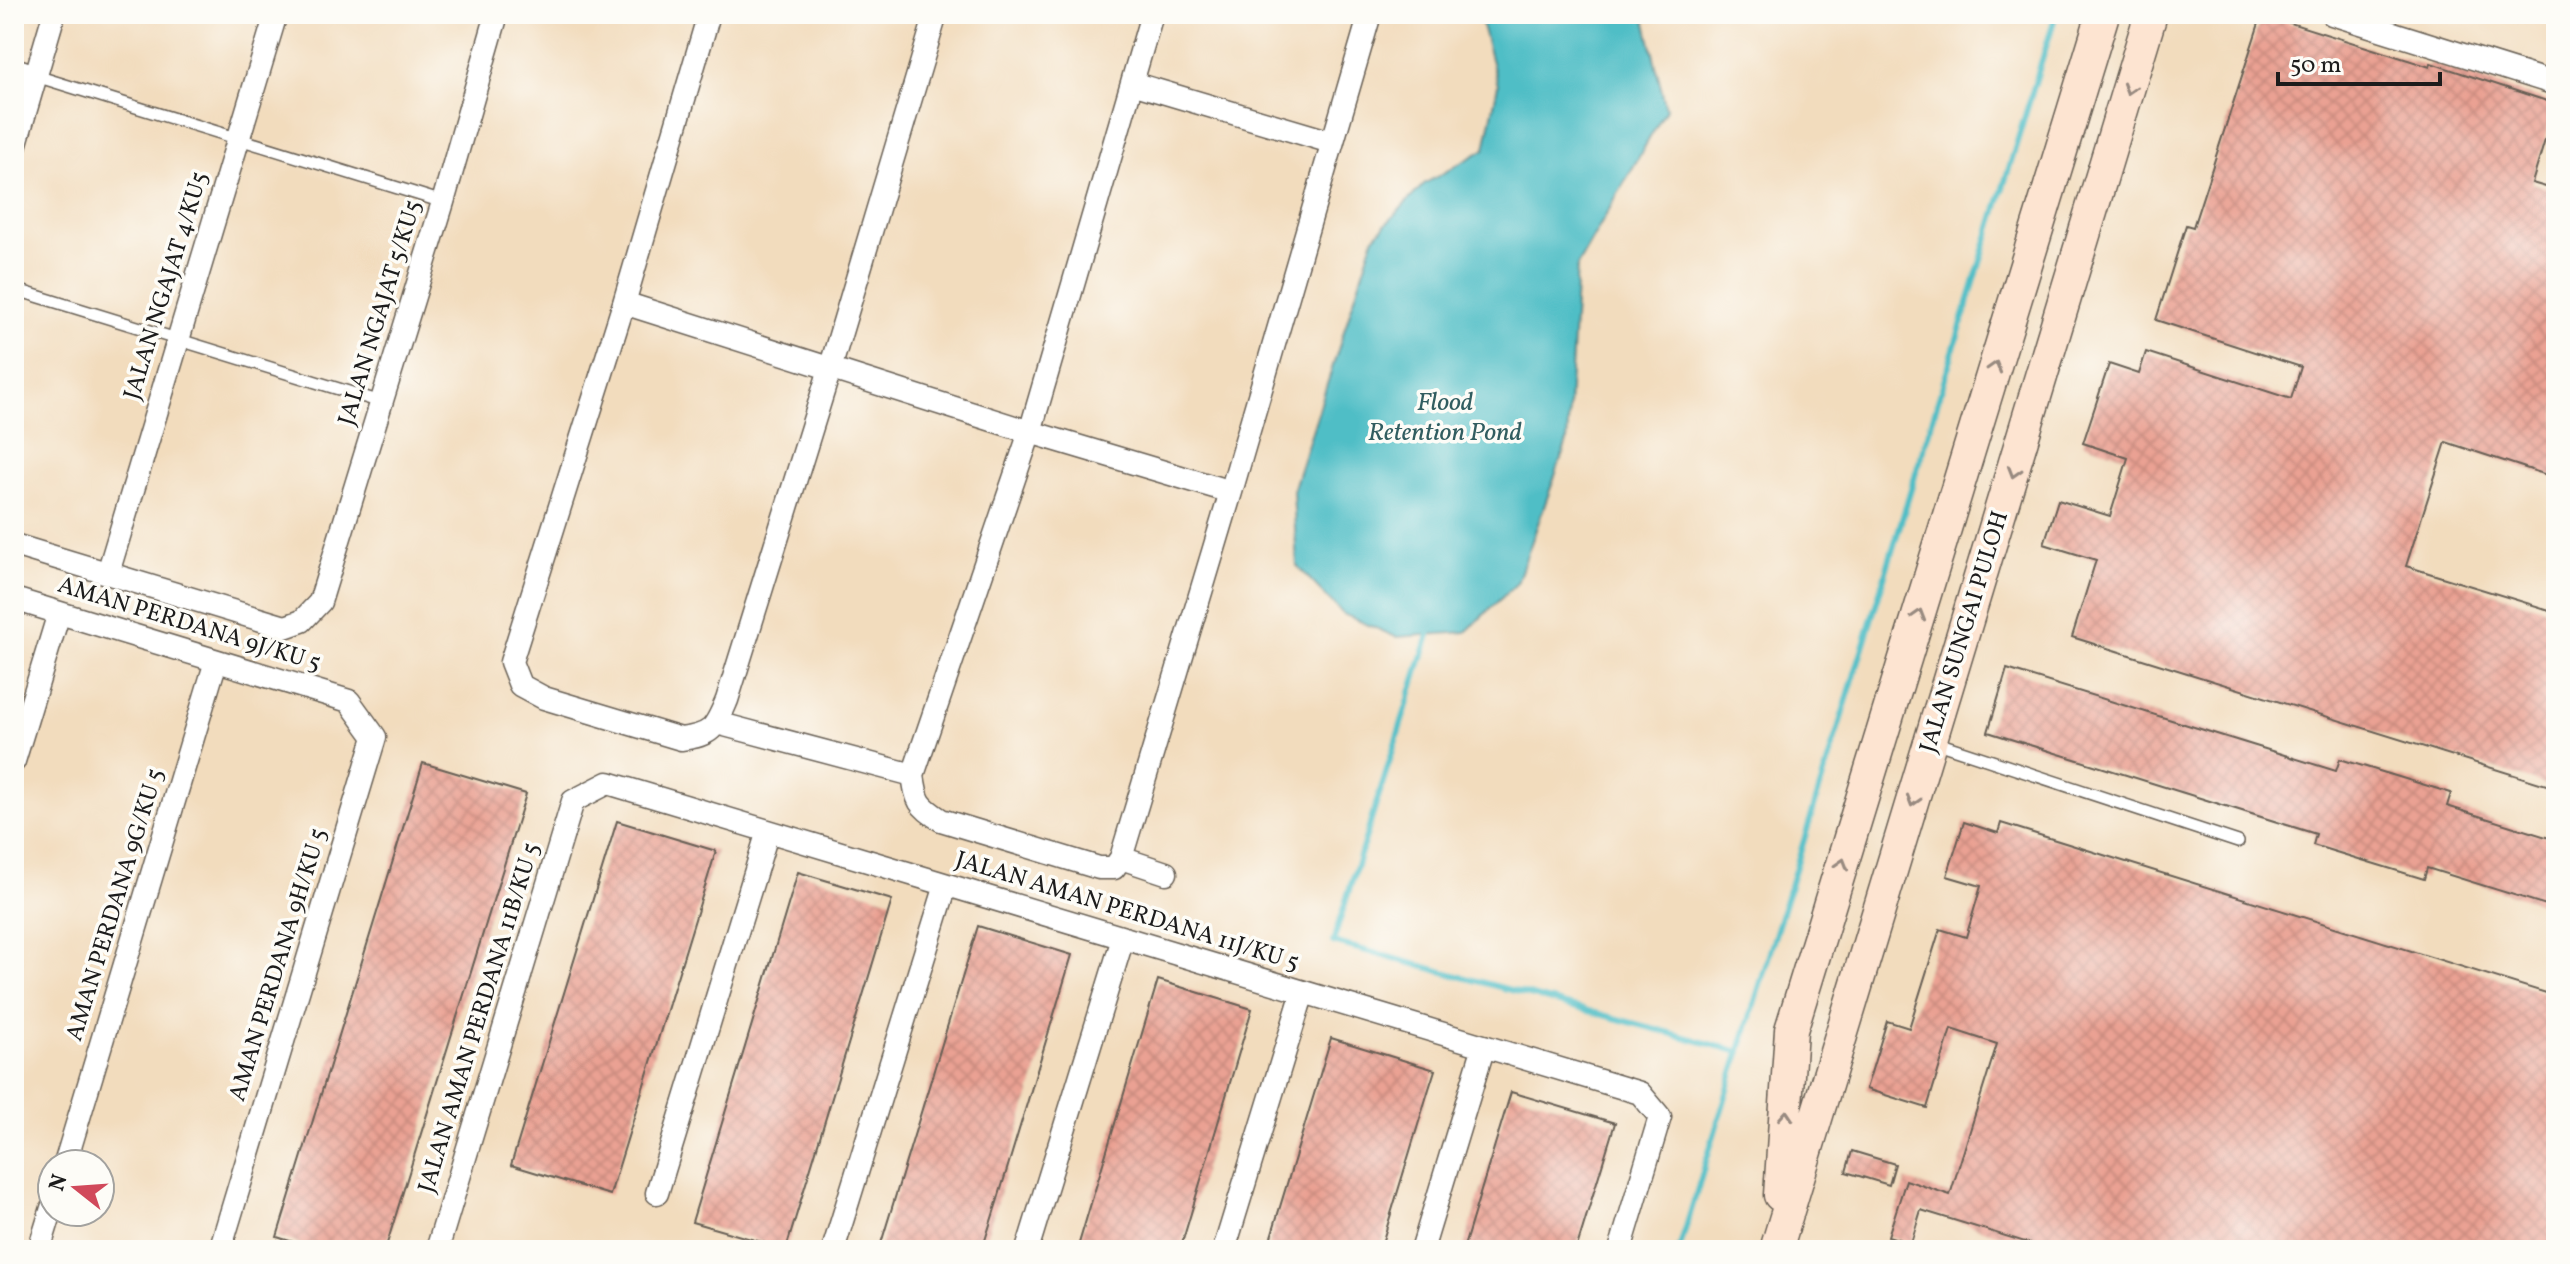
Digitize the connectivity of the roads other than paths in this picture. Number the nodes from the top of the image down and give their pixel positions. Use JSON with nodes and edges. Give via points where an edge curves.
{"nodes":[{"id":1,"x":54,"y":14,"type":"edge"},
{"id":2,"x":276,"y":14,"type":"edge"},
{"id":3,"x":497,"y":14,"type":"edge"},
{"id":4,"x":709,"y":14,"type":"edge"},
{"id":5,"x":1152,"y":14,"type":"edge"},
{"id":6,"x":1370,"y":14,"type":"edge"},
{"id":7,"x":2103,"y":14,"type":"edge"},
{"id":8,"x":2151,"y":14,"type":"edge"},
{"id":9,"x":2332,"y":14,"type":"edge"},
{"id":10,"x":928,"y":16,"type":"edge"},
{"id":11,"x":25,"y":72,"type":"edge"},
{"id":12,"x":1132,"y":83,"type":"junction"},
{"id":13,"x":2556,"y":84,"type":"edge"},
{"id":14,"x":239,"y":140,"type":"junction"},
{"id":15,"x":1331,"y":142,"type":"junction"},
{"id":16,"x":14,"y":150,"type":"edge"},
{"id":17,"x":443,"y":202,"type":"junction"},
{"id":18,"x":14,"y":289,"type":"edge"},
{"id":19,"x":624,"y":303,"type":"junction"},
{"id":20,"x":178,"y":339,"type":"junction"},
{"id":21,"x":830,"y":369,"type":"junction"},
{"id":22,"x":381,"y":402,"type":"junction"},
{"id":23,"x":1030,"y":432,"type":"junction"},
{"id":24,"x":1231,"y":492,"type":"junction"},
{"id":25,"x":14,"y":545,"type":"edge"},
{"id":26,"x":108,"y":573,"type":"junction"},
{"id":27,"x":14,"y":599,"type":"edge"},
{"id":28,"x":59,"y":613,"type":"junction"},
{"id":29,"x":216,"y":661,"type":"junction"},
{"id":30,"x":349,"y":701,"type":"joint"},
{"id":31,"x":717,"y":723,"type":"junction"},
{"id":32,"x":1931,"y":741,"type":"junction"},
{"id":33,"x":14,"y":761,"type":"edge"},
{"id":34,"x":913,"y":775,"type":"junction"},
{"id":35,"x":573,"y":801,"type":"joint"},
{"id":36,"x":768,"y":831,"type":"junction"},
{"id":37,"x":2238,"y":842,"type":"dead end"},
{"id":38,"x":1121,"y":858,"type":"junction"},
{"id":39,"x":1166,"y":873,"type":"dead end"},
{"id":40,"x":946,"y":885,"type":"junction"},
{"id":41,"x":1123,"y":938,"type":"junction"},
{"id":42,"x":1303,"y":992,"type":"junction"},
{"id":43,"x":1484,"y":1046,"type":"junction"},
{"id":44,"x":70,"y":1148,"type":"edge"},
{"id":45,"x":657,"y":1193,"type":"dead end"},
{"id":46,"x":46,"y":1228,"type":"edge"},
{"id":47,"x":39,"y":1250,"type":"edge"},
{"id":48,"x":220,"y":1250,"type":"edge"},
{"id":49,"x":437,"y":1250,"type":"edge"},
{"id":50,"x":833,"y":1250,"type":"edge"},
{"id":51,"x":1027,"y":1250,"type":"edge"},
{"id":52,"x":1224,"y":1250,"type":"edge"},
{"id":53,"x":1422,"y":1250,"type":"edge"},
{"id":54,"x":1620,"y":1250,"type":"edge"},
{"id":55,"x":1776,"y":1250,"type":"edge"}],
"edges":[{"from":1,"to":11,"type":"street"},
{"from":2,"to":14,"type":"street","name":"JALAN NGAJAT 4/KU5"},
{"from":3,"to":17,"type":"street","name":"JALAN NGAJAT 5/KU5"},
{"from":4,"to":19,"type":"street"},
{"from":5,"to":12,"type":"street"},
{"from":6,"to":15,"type":"street"},
{"from":55,"to":7,"type":"street","one_way":true,"via":[[1791,1030]]},
{"from":8,"to":32,"type":"street","name":"JALAN SUNGAI PULOH","one_way":true},
{"from":9,"to":13,"type":"street"},
{"from":10,"to":21,"type":"street"},
{"from":11,"to":14,"type":"lane"},
{"from":11,"to":16,"type":"street"},
{"from":12,"to":15,"type":"street"},
{"from":12,"to":23,"type":"street"},
{"from":14,"to":17,"type":"lane"},
{"from":14,"to":20,"type":"street","name":"JALAN NGAJAT 4/KU5"},
{"from":15,"to":24,"type":"street"},
{"from":17,"to":22,"type":"street","name":"JALAN NGAJAT 5/KU5"},
{"from":18,"to":20,"type":"lane"},
{"from":19,"to":21,"type":"street"},
{"from":19,"to":31,"type":"street","via":[[511,662],[520,685],[544,698],[681,739],[703,736]]},
{"from":20,"to":22,"type":"lane"},
{"from":20,"to":26,"type":"street","name":"JALAN NGAJAT 4/KU5"},
{"from":21,"to":23,"type":"street"},
{"from":21,"to":31,"type":"street"},
{"from":22,"to":26,"type":"street","name":"JALAN NGAJAT 5/KU5","via":[[320,602],[302,621],[285,627]]},
{"from":23,"to":24,"type":"street"},
{"from":23,"to":34,"type":"street"},
{"from":24,"to":38,"type":"street"},
{"from":25,"to":26,"type":"street"},
{"from":27,"to":28,"type":"street","name":"AMAN PERDANA 9J/KU 5"},
{"from":28,"to":29,"type":"street","name":"AMAN PERDANA 9J/KU 5"},
{"from":28,"to":33,"type":"street"},
{"from":29,"to":30,"type":"street","name":"AMAN PERDANA 9J/KU 5"},
{"from":29,"to":44,"type":"street","name":"AMAN PERDANA 9G/KU 5"},
{"from":30,"to":48,"type":"street","name":"AMAN PERDANA 9H/KU 5","via":[[375,737]]},
{"from":31,"to":34,"type":"street"},
{"from":32,"to":37,"type":"lane"},
{"from":32,"to":55,"type":"street","name":"JALAN SUNGAI PULOH","one_way":true},
{"from":34,"to":38,"type":"street","via":[[921,807],[941,820],[1099,868],[1114,868]]},
{"from":35,"to":36,"type":"street","name":"JALAN AMAN PERDANA 11J/KU 5","via":[[608,783]]},
{"from":35,"to":49,"type":"street","name":"JALAN AMAN PERDANA 11B/KU 5"},
{"from":36,"to":40,"type":"street","name":"JALAN AMAN PERDANA 11J/KU 5"},
{"from":36,"to":45,"type":"street"},
{"from":38,"to":39,"type":"street"},
{"from":40,"to":41,"type":"street","name":"JALAN AMAN PERDANA 11J/KU 5"},
{"from":40,"to":50,"type":"street"},
{"from":41,"to":42,"type":"street","name":"JALAN AMAN PERDANA 11J/KU 5"},
{"from":41,"to":51,"type":"street"},
{"from":42,"to":43,"type":"street","name":"JALAN AMAN PERDANA 11J/KU 5"},
{"from":42,"to":52,"type":"street"},
{"from":43,"to":53,"type":"street"},
{"from":43,"to":54,"type":"street","name":"JALAN AMAN PERDANA 11J/KU 5","via":[[1640,1093],[1660,1117]]},
{"from":46,"to":47,"type":"street"}]}
